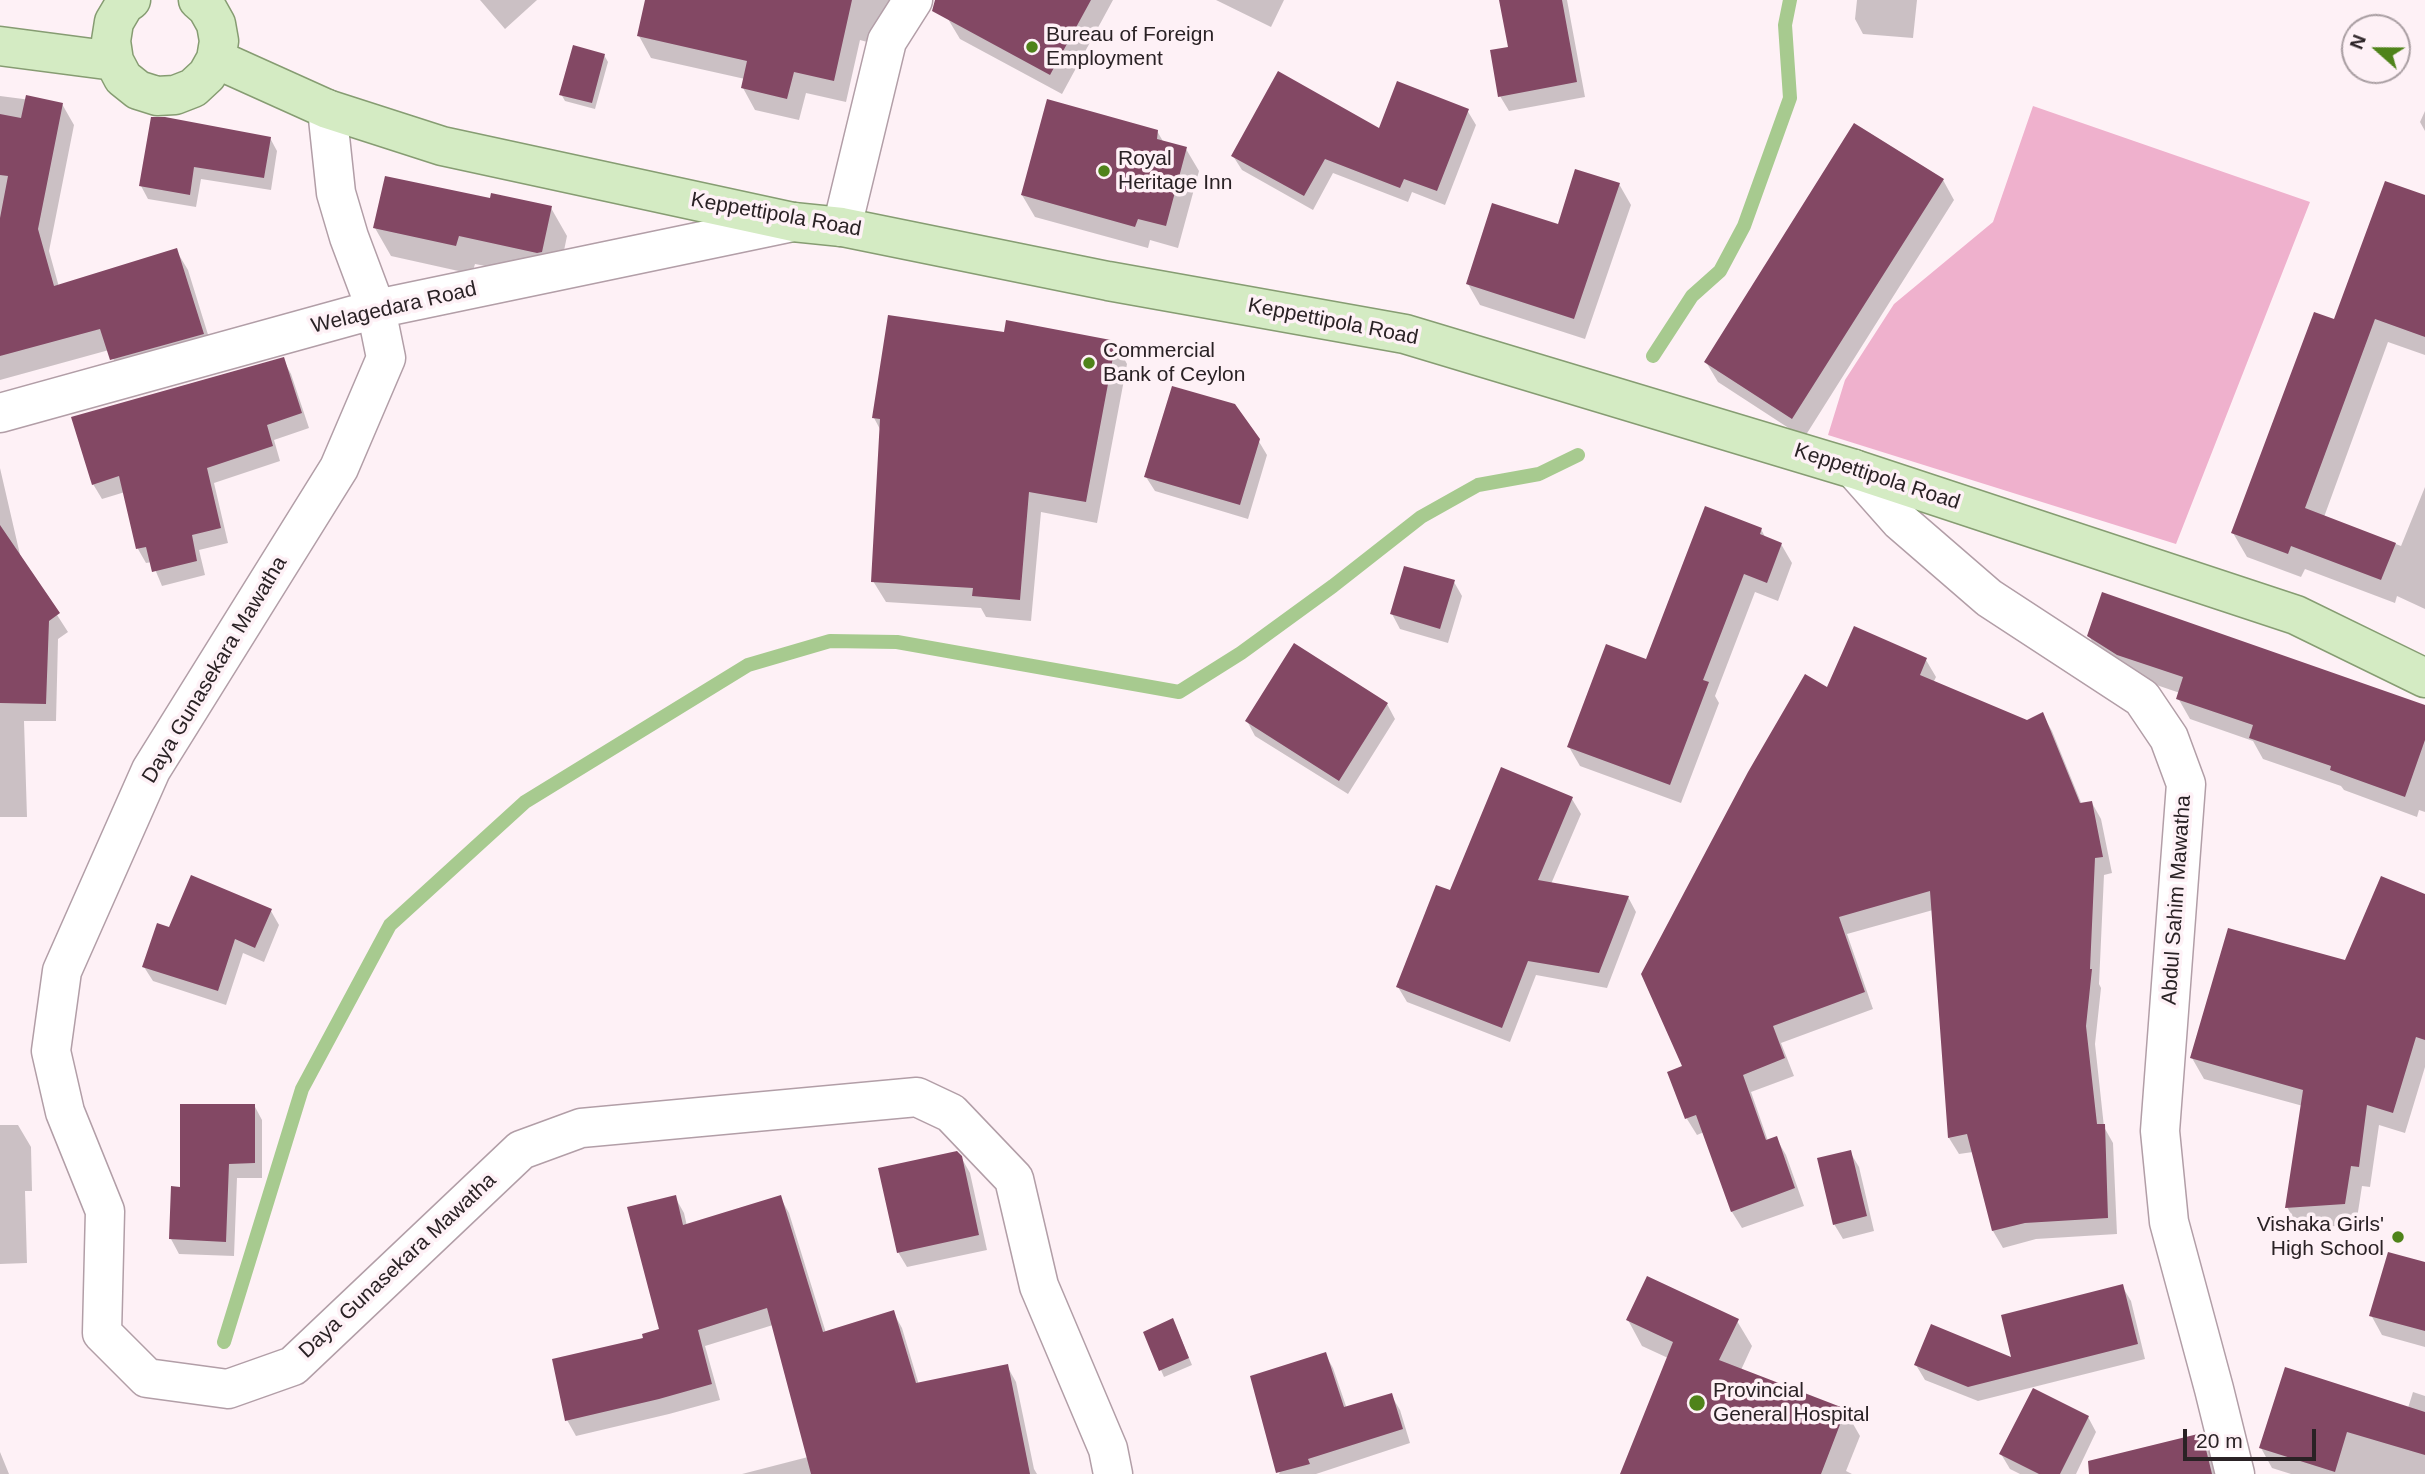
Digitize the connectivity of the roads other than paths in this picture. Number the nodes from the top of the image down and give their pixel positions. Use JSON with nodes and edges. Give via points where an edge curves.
{"nodes":[{"id":1,"x":131,"y":0,"type":"edge"},
{"id":2,"x":198,"y":0,"type":"edge"},
{"id":3,"x":913,"y":0,"type":"edge"},
{"id":4,"x":0,"y":46,"type":"edge"},
{"id":5,"x":216,"y":59,"type":"junction"},
{"id":6,"x":114,"y":61,"type":"junction"},
{"id":7,"x":327,"y":108,"type":"junction"},
{"id":8,"x":793,"y":222,"type":"junction"},
{"id":9,"x":842,"y":227,"type":"junction"},
{"id":10,"x":376,"y":309,"type":"junction"},
{"id":11,"x":0,"y":414,"type":"edge"},
{"id":12,"x":1854,"y":469,"type":"junction"},
{"id":13,"x":2425,"y":678,"type":"edge"},
{"id":14,"x":1112,"y":1474,"type":"edge"},
{"id":15,"x":2235,"y":1474,"type":"edge"}],
"edges":[{"from":1,"to":6,"type":"main road","via":[[114,22]]},
{"from":2,"to":5,"type":"main road","via":[[216,24]]},
{"from":3,"to":9,"type":"street","via":[[887,41]]},
{"from":4,"to":6,"type":"main road"},
{"from":5,"to":6,"type":"main road","via":[[193,88],[157,96],[138,90],[123,78]]},
{"from":5,"to":7,"type":"main road","name":"Keppettipola Road"},
{"from":7,"to":8,"type":"main road","name":"Keppettipola Road","via":[[442,146]]},
{"from":7,"to":10,"type":"street","name":"Daya Gunasekara Mawatha","via":[[336,193]]},
{"from":8,"to":9,"type":"main road","name":"Keppettipola Road"},
{"from":8,"to":10,"type":"street","name":"Welagedara Road"},
{"from":9,"to":12,"type":"main road","name":"Keppettipola Road","via":[[1405,334]]},
{"from":10,"to":11,"type":"street","name":"Welagedara Road"},
{"from":10,"to":14,"type":"street","name":"Daya Gunasekara Mawatha","via":[[386,358],[339,468],[151,770],[62,971],[51,1051],[65,1112],[106,1211],[102,1333],[147,1378],[228,1390],[293,1366],[521,1150],[581,1128],[916,1097],[951,1113],[1014,1179],[1039,1286],[1108,1449]]},
{"from":12,"to":13,"type":"main road","name":"Keppettipola Road","via":[[2296,615]]},
{"from":12,"to":15,"type":"street","name":"Abdul Sahim Mawatha","via":[[1900,521],[1989,598],[2142,698],[2169,738],[2186,783],[2160,1130],[2169,1222]]}]}
